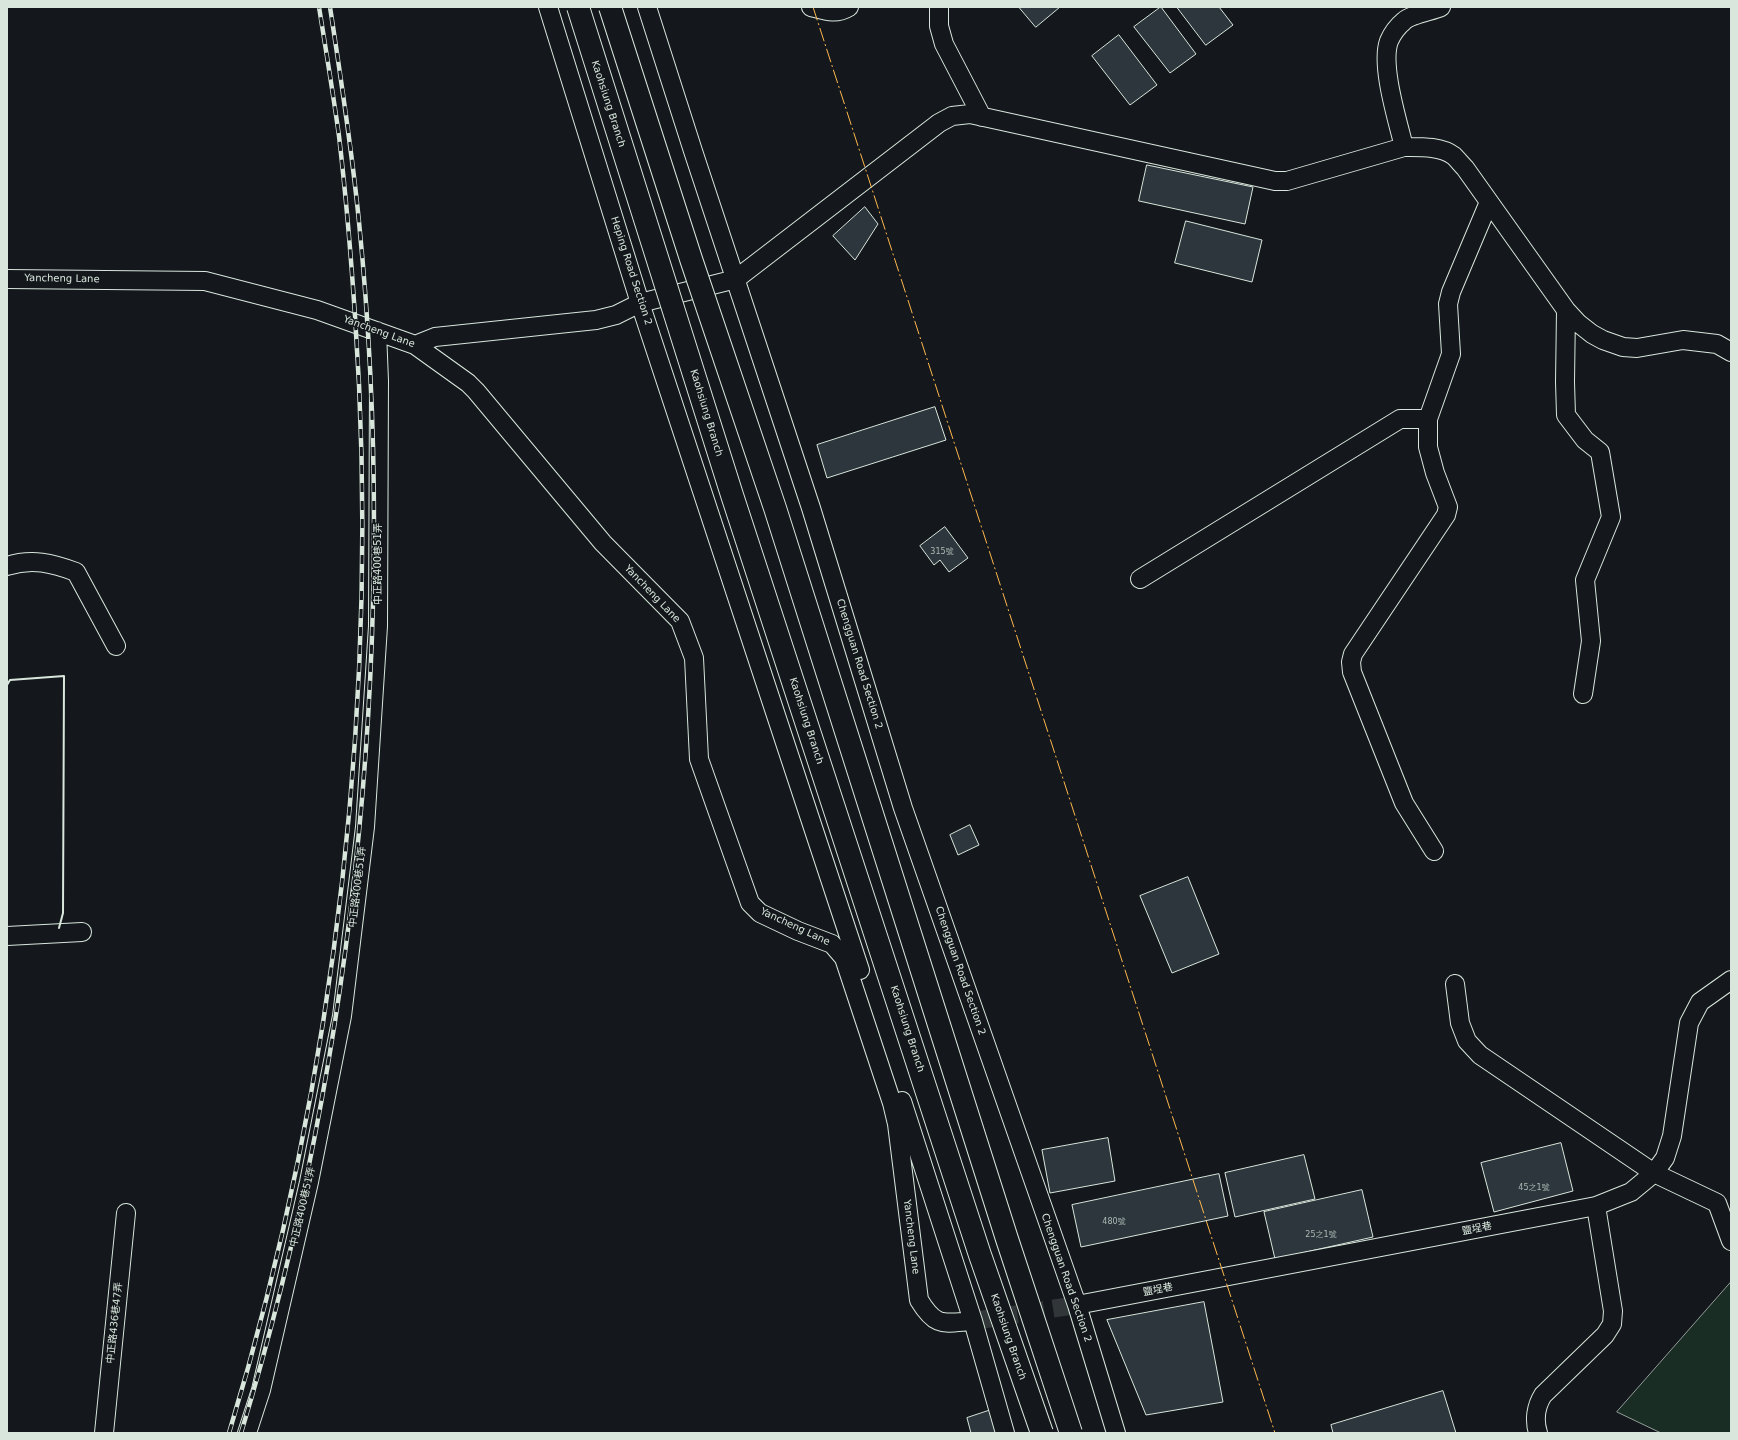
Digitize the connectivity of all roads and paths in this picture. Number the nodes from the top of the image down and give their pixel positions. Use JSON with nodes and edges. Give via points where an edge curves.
{"nodes":[{"id":1,"x":548,"y":7,"type":"edge"},
{"id":2,"x":578,"y":7,"type":"edge"},
{"id":3,"x":610,"y":7,"type":"edge"},
{"id":4,"x":647,"y":7,"type":"edge"},
{"id":5,"x":811,"y":7,"type":"edge"},
{"id":6,"x":849,"y":7,"type":"edge"},
{"id":7,"x":939,"y":7,"type":"edge"},
{"id":8,"x":1441,"y":7,"type":"edge"},
{"id":9,"x":982,"y":117,"type":"junction"},
{"id":10,"x":1404,"y":147,"type":"junction"},
{"id":11,"x":1489,"y":202,"type":"junction"},
{"id":12,"x":7,"y":279,"type":"edge"},
{"id":13,"x":736,"y":279,"type":"junction"},
{"id":14,"x":640,"y":303,"type":"junction"},
{"id":15,"x":1566,"y":310,"type":"junction"},
{"id":16,"x":377,"y":331,"type":"junction"},
{"id":17,"x":415,"y":345,"type":"junction"},
{"id":18,"x":1731,"y":352,"type":"edge"},
{"id":19,"x":1428,"y":419,"type":"junction"},
{"id":20,"x":7,"y":566,"type":"edge"},
{"id":21,"x":1140,"y":579,"type":"dead end"},
{"id":22,"x":116,"y":646,"type":"dead end"},
{"id":23,"x":1583,"y":694,"type":"dead end"},
{"id":24,"x":1434,"y":851,"type":"dead end"},
{"id":25,"x":82,"y":932,"type":"dead end"},
{"id":26,"x":7,"y":936,"type":"edge"},
{"id":27,"x":1731,"y":980,"type":"edge"},
{"id":28,"x":1455,"y":984,"type":"dead end"},
{"id":29,"x":1654,"y":1173,"type":"junction"},
{"id":30,"x":1596,"y":1206,"type":"junction"},
{"id":31,"x":126,"y":1213,"type":"dead end"},
{"id":32,"x":1731,"y":1241,"type":"edge"},
{"id":33,"x":1076,"y":1305,"type":"junction"},
{"id":34,"x":973,"y":1321,"type":"junction"},
{"id":35,"x":104,"y":1433,"type":"edge"},
{"id":36,"x":247,"y":1433,"type":"edge"},
{"id":37,"x":1005,"y":1433,"type":"edge"},
{"id":38,"x":1042,"y":1433,"type":"edge"},
{"id":39,"x":1071,"y":1433,"type":"edge"},
{"id":40,"x":1116,"y":1433,"type":"edge"},
{"id":41,"x":1538,"y":1433,"type":"edge"}],
"edges":[{"from":1,"to":14,"type":"street","name":"Heping Road Section 2"},
{"from":2,"to":38,"type":"highway","name":"Kaohsiung Branch","bridge":true,"via":[[732,495],[980,1255]]},
{"from":3,"to":39,"type":"highway","bridge":true,"via":[[775,508]]},
{"from":4,"to":13,"type":"street"},
{"from":5,"to":6,"type":"street","via":[[832,12],[841,12]]},
{"from":7,"to":9,"type":"street","via":[[939,26],[944,44]]},
{"from":8,"to":10,"type":"street","via":[[1405,20],[1395,30],[1389,42],[1389,84]]},
{"from":9,"to":10,"type":"street","via":[[1275,181],[1287,180]]},
{"from":9,"to":13,"type":"street","via":[[970,114],[952,116],[939,123]]},
{"from":10,"to":11,"type":"street","via":[[1436,149],[1454,156]]},
{"from":11,"to":15,"type":"street"},
{"from":11,"to":19,"type":"street","via":[[1451,292],[1448,304],[1451,354]]},
{"from":12,"to":16,"type":"street","name":"Yancheng Lane","via":[[205,281],[317,310]]},
{"from":13,"to":14,"type":"street"},
{"from":13,"to":33,"type":"street","name":"Chengguan Road Section 2","via":[[811,508],[903,808]]},
{"from":14,"to":17,"type":"street","via":[[616,315],[596,320],[435,337]]},
{"from":14,"to":34,"type":"street","name":"Heping Road Section 2"},
{"from":15,"to":18,"type":"street","via":[[1592,334],[1623,348],[1683,340],[1717,344]]},
{"from":15,"to":23,"type":"street","via":[[1566,415],[1585,440],[1600,452],[1611,517],[1585,580],[1591,641]]},
{"from":16,"to":17,"type":"street","name":"Yancheng Lane"},
{"from":16,"to":36,"type":"street","name":"中正路400巷51弄","via":[[378,626],[365,827],[342,1016],[311,1175],[261,1390]]},
{"from":17,"to":34,"type":"street","name":"Yancheng Lane","via":[[476,391],[603,543],[680,621],[694,658],[699,759],[750,903],[760,913],[832,944],[844,958],[892,1102],[919,1300],[928,1315],[943,1323]]},
{"from":19,"to":21,"type":"street","via":[[1400,419]]},
{"from":19,"to":24,"type":"street","via":[[1428,447],[1448,507],[1446,515],[1353,654],[1351,662],[1352,672],[1404,803]]},
{"from":20,"to":22,"type":"street","via":[[32,561],[54,564],[76,572]]},
{"from":25,"to":26,"type":"street"},
{"from":27,"to":29,"type":"street","name":"鹽埕巷","via":[[1700,1002],[1689,1023],[1672,1136],[1665,1158]]},
{"from":28,"to":29,"type":"street","via":[[1460,1023],[1467,1041],[1480,1055]]},
{"from":29,"to":30,"type":"street","name":"鹽埕巷","via":[[1631,1192]]},
{"from":29,"to":32,"type":"street","via":[[1717,1203]]},
{"from":30,"to":33,"type":"street","name":"鹽埕巷"},
{"from":30,"to":41,"type":"street","via":[[1613,1311],[1612,1324],[1605,1335],[1543,1395],[1538,1403],[1536,1418]]},
{"from":31,"to":35,"type":"street","name":"中正路436巷47弄"},
{"from":33,"to":40,"type":"street","name":"Chengguan Road Section 2"},
{"from":34,"to":37,"type":"street"}]}
